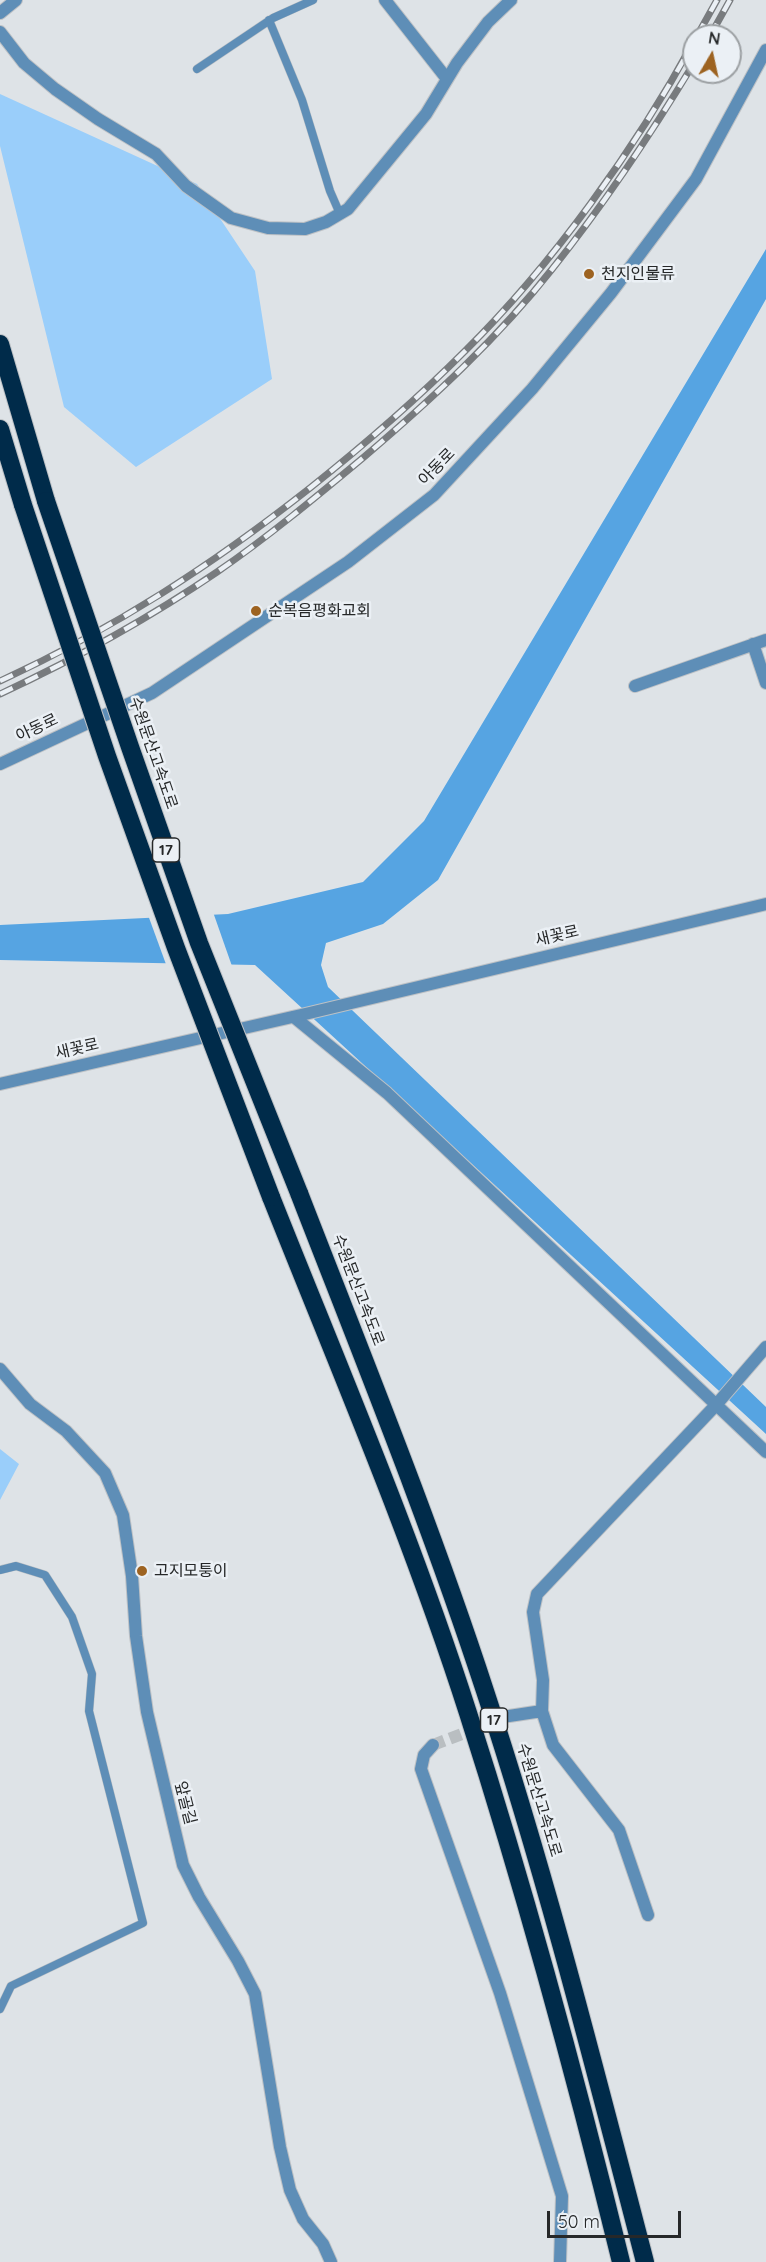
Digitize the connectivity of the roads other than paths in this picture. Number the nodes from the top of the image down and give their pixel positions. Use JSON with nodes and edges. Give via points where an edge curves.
{"nodes":[{"id":1,"x":16,"y":0,"type":"edge"},
{"id":2,"x":313,"y":0,"type":"edge"},
{"id":3,"x":385,"y":0,"type":"edge"},
{"id":4,"x":511,"y":0,"type":"edge"},
{"id":5,"x":0,"y":13,"type":"edge"},
{"id":6,"x":269,"y":20,"type":"junction"},
{"id":7,"x":0,"y":32,"type":"edge"},
{"id":8,"x":766,"y":50,"type":"edge"},
{"id":9,"x":197,"y":69,"type":"dead end"},
{"id":10,"x":447,"y":79,"type":"junction"},
{"id":11,"x":339,"y":214,"type":"junction"},
{"id":12,"x":0,"y":344,"type":"edge"},
{"id":13,"x":0,"y":429,"type":"edge"},
{"id":14,"x":766,"y":639,"type":"edge"},
{"id":15,"x":753,"y":644,"type":"junction"},
{"id":16,"x":766,"y":682,"type":"edge"},
{"id":17,"x":635,"y":686,"type":"dead end"},
{"id":18,"x":0,"y":764,"type":"edge"},
{"id":19,"x":766,"y":904,"type":"edge"},
{"id":20,"x":297,"y":1016,"type":"junction"},
{"id":21,"x":0,"y":1084,"type":"edge"},
{"id":22,"x":766,"y":1347,"type":"edge"},
{"id":23,"x":0,"y":1369,"type":"edge"},
{"id":24,"x":718,"y":1402,"type":"junction"},
{"id":25,"x":766,"y":1452,"type":"edge"},
{"id":26,"x":0,"y":1570,"type":"edge"},
{"id":27,"x":542,"y":1711,"type":"junction"},
{"id":28,"x":509,"y":1716,"type":"tunnel mouth"},
{"id":29,"x":433,"y":1745,"type":"dead end"},
{"id":30,"x":648,"y":1916,"type":"dead end"},
{"id":31,"x":0,"y":2009,"type":"edge"},
{"id":32,"x":331,"y":2262,"type":"edge"},
{"id":33,"x":560,"y":2262,"type":"edge"},
{"id":34,"x":621,"y":2262,"type":"edge"},
{"id":35,"x":645,"y":2262,"type":"edge"}],
"edges":[{"from":1,"to":5,"type":"street"},
{"from":2,"to":6,"type":"lane"},
{"from":3,"to":10,"type":"street"},
{"from":4,"to":10,"type":"street","via":[[488,22]]},
{"from":6,"to":9,"type":"lane"},
{"from":6,"to":11,"type":"lane","via":[[302,100]]},
{"from":7,"to":11,"type":"street","via":[[24,63],[55,89],[156,153],[186,186],[231,218],[268,228],[305,229]]},
{"from":8,"to":18,"type":"street","name":"아동로","via":[[696,179],[611,293],[532,389],[434,495],[348,562],[152,693]]},
{"from":10,"to":11,"type":"street","via":[[426,114],[348,209]]},
{"from":12,"to":35,"type":"highway","name":"수원문산고속도로","number":"17","bridge":true,"via":[[46,501],[199,943],[410,1480],[484,1688],[569,1970]]},
{"from":13,"to":34,"type":"highway","number":"17","bridge":true,"via":[[176,948],[397,1514],[467,1711],[588,2128]]},
{"from":14,"to":15,"type":"street"},
{"from":15,"to":16,"type":"street"},
{"from":15,"to":17,"type":"street"},
{"from":19,"to":20,"type":"street","name":"새꽃로"},
{"from":20,"to":21,"type":"street","name":"새꽃로"},
{"from":20,"to":24,"type":"street","via":[[387,1093]]},
{"from":22,"to":24,"type":"street"},
{"from":23,"to":32,"type":"street","name":"앞골길","via":[[30,1404],[66,1431],[105,1473],[123,1515],[147,1712],[183,1865],[255,1994],[290,2190],[303,2219],[323,2244]]},
{"from":24,"to":25,"type":"street"},
{"from":24,"to":27,"type":"street","via":[[537,1594],[533,1612],[543,1680]]},
{"from":26,"to":31,"type":"lane","via":[[16,1566],[45,1575],[72,1617],[92,1674],[89,1711],[143,1923],[11,1986]]},
{"from":27,"to":28,"type":"street"},
{"from":27,"to":30,"type":"street","via":[[554,1745],[619,1830]]},
{"from":29,"to":33,"type":"street","via":[[424,1755],[421,1769],[500,1993],[562,2196]]}]}
